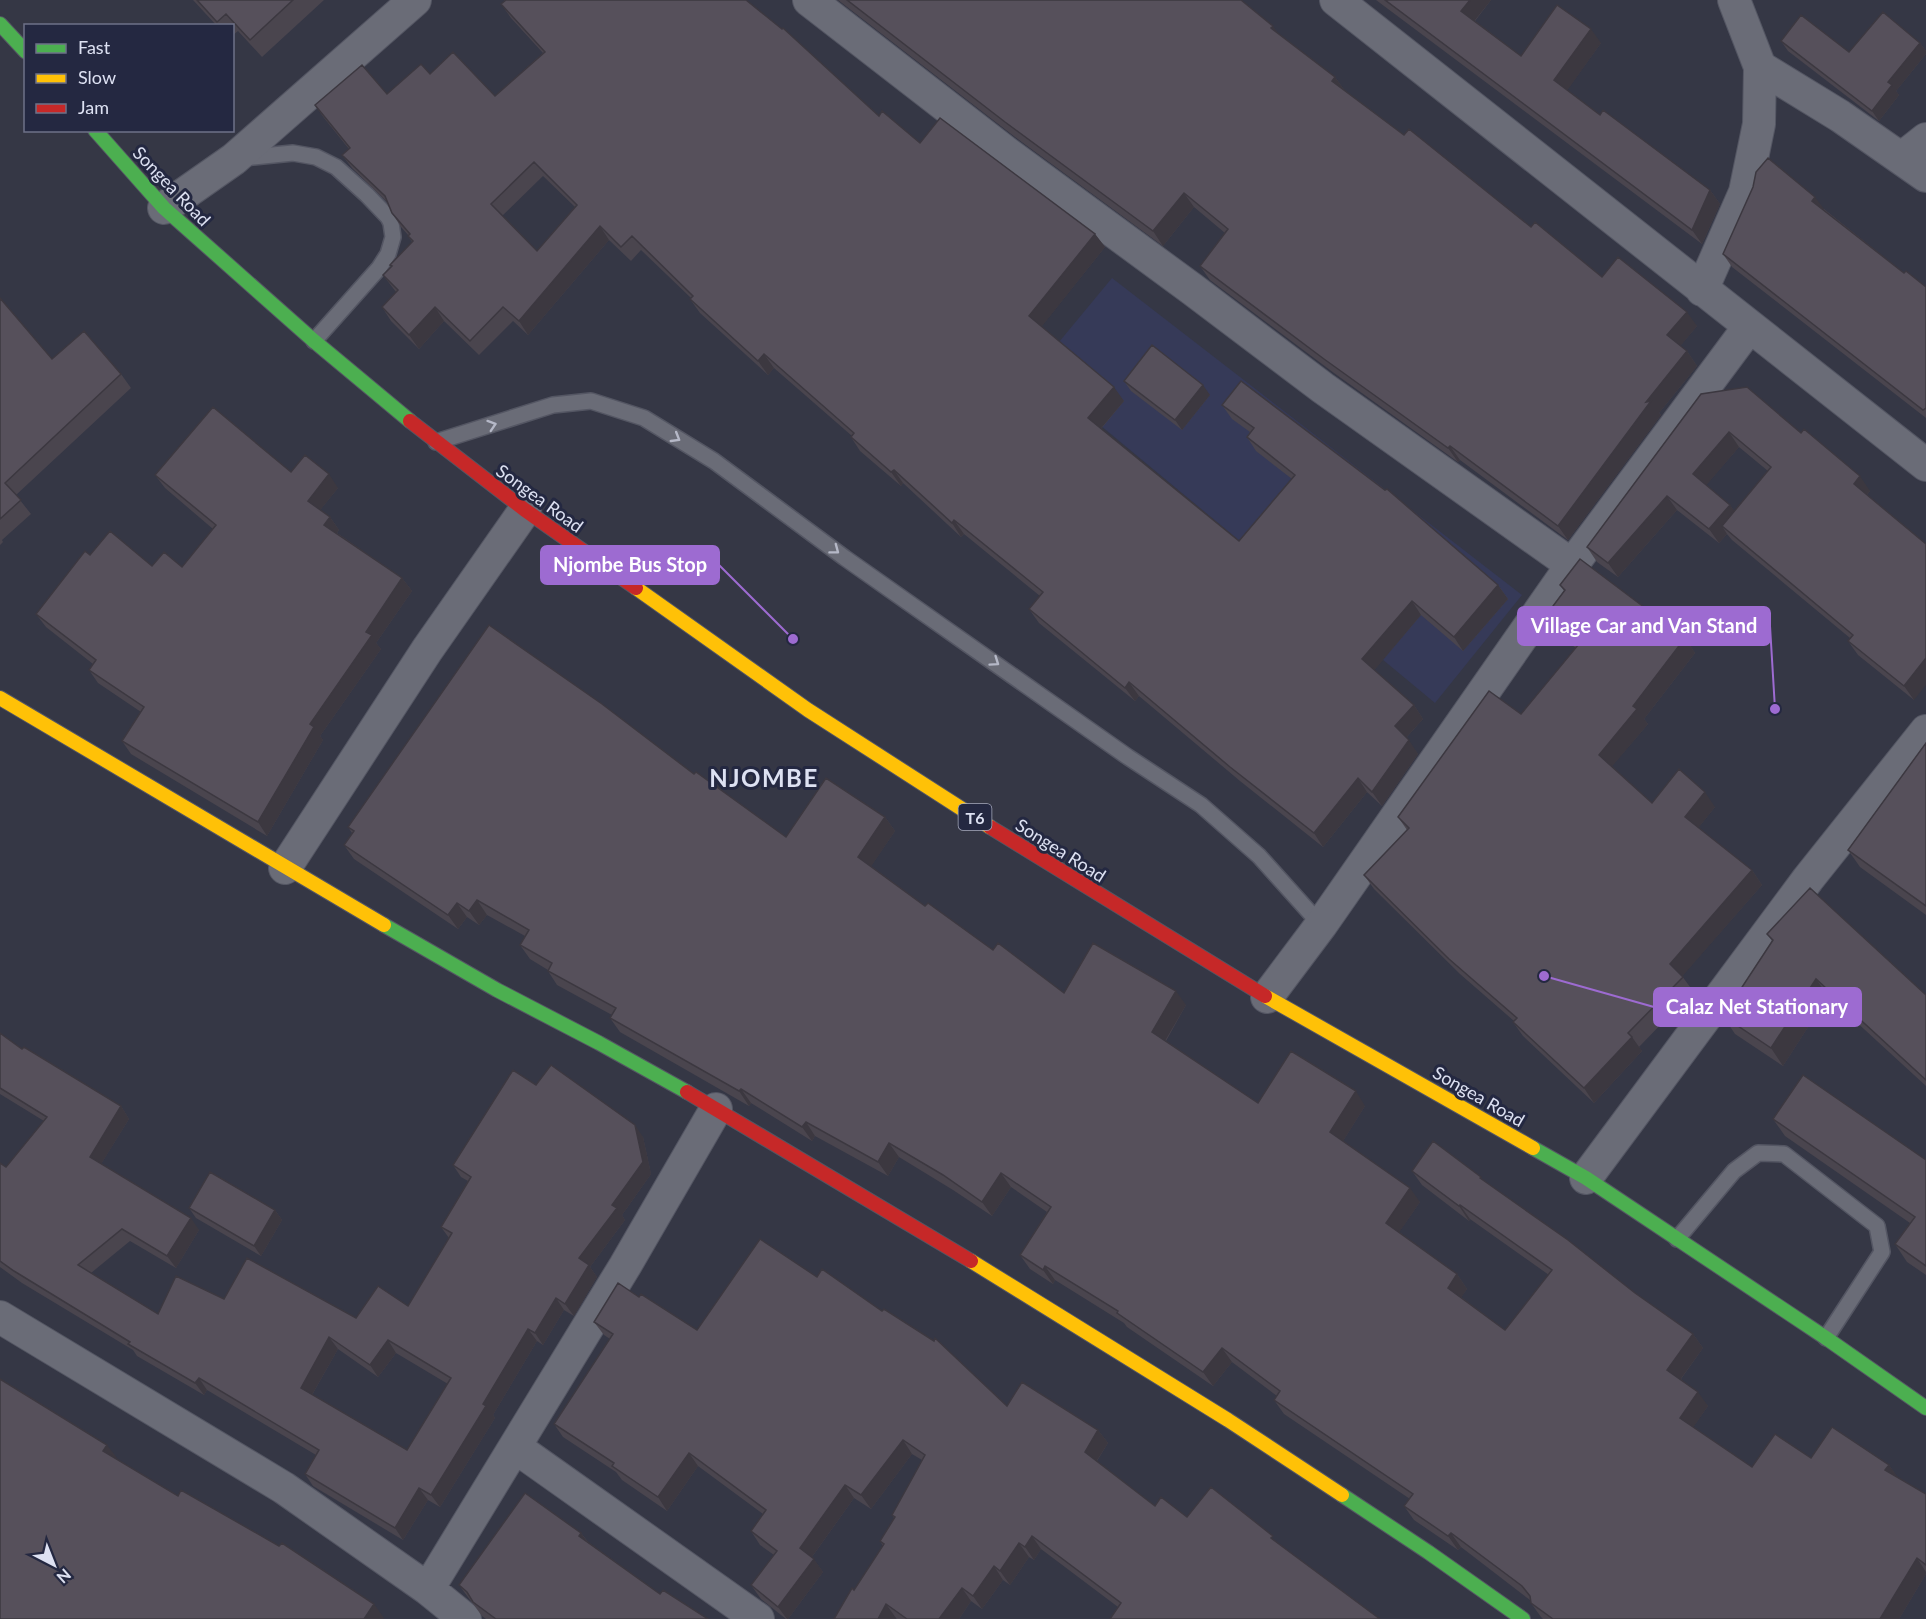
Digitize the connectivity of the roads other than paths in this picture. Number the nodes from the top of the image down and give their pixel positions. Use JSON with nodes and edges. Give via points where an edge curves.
{"nodes":[{"id":1,"x":415,"y":0,"type":"edge"},
{"id":2,"x":809,"y":0,"type":"edge"},
{"id":3,"x":1336,"y":0,"type":"edge"},
{"id":4,"x":1734,"y":0,"type":"edge"},
{"id":5,"x":0,"y":24,"type":"edge"},
{"id":6,"x":24,"y":50,"type":"edge"},
{"id":7,"x":1760,"y":67,"type":"junction"},
{"id":8,"x":97,"y":132,"type":"edge"},
{"id":9,"x":1918,"y":158,"type":"edge"},
{"id":10,"x":234,"y":159,"type":"junction"},
{"id":11,"x":164,"y":208,"type":"junction"},
{"id":12,"x":1702,"y":290,"type":"junction"},
{"id":13,"x":1749,"y":327,"type":"junction"},
{"id":14,"x":314,"y":341,"type":"junction"},
{"id":15,"x":436,"y":442,"type":"junction"},
{"id":16,"x":1924,"y":461,"type":"edge"},
{"id":17,"x":525,"y":510,"type":"junction"},
{"id":18,"x":1572,"y":565,"type":"junction"},
{"id":19,"x":0,"y":698,"type":"edge"},
{"id":20,"x":1926,"y":731,"type":"edge"},
{"id":21,"x":285,"y":868,"type":"junction"},
{"id":22,"x":1321,"y":925,"type":"junction"},
{"id":23,"x":1267,"y":997,"type":"junction"},
{"id":24,"x":716,"y":1109,"type":"junction"},
{"id":25,"x":1586,"y":1178,"type":"junction"},
{"id":26,"x":1677,"y":1239,"type":"junction"},
{"id":27,"x":0,"y":1317,"type":"edge"},
{"id":28,"x":1826,"y":1338,"type":"junction"},
{"id":29,"x":1926,"y":1408,"type":"edge"},
{"id":30,"x":515,"y":1447,"type":"junction"},
{"id":31,"x":428,"y":1589,"type":"junction"},
{"id":32,"x":465,"y":1619,"type":"edge"},
{"id":33,"x":758,"y":1619,"type":"edge"},
{"id":34,"x":1523,"y":1619,"type":"edge"}],
"edges":[{"from":1,"to":10,"type":"street"},
{"from":2,"to":18,"type":"street","via":[[1004,151],[1323,388]]},
{"from":3,"to":12,"type":"street"},
{"from":4,"to":7,"type":"street"},
{"from":5,"to":6,"type":"main road"},
{"from":7,"to":9,"type":"street"},
{"from":7,"to":12,"type":"street","via":[[1759,124],[1745,192]]},
{"from":8,"to":11,"type":"main road","name":"Songea Road","number":"T6"},
{"from":10,"to":11,"type":"street"},
{"from":10,"to":14,"type":"lane","via":[[294,153],[316,157],[336,167],[391,223],[393,237],[379,268]]},
{"from":11,"to":14,"type":"main road","name":"Songea Road","number":"T6"},
{"from":12,"to":13,"type":"street"},
{"from":13,"to":16,"type":"street"},
{"from":13,"to":18,"type":"street"},
{"from":14,"to":15,"type":"main road","name":"Songea Road","number":"T6"},
{"from":15,"to":17,"type":"main road","name":"Songea Road","number":"T6"},
{"from":15,"to":22,"type":"lane","one_way":true,"via":[[553,405],[591,401],[644,418],[714,461],[845,558],[1201,805],[1259,856]]},
{"from":17,"to":21,"type":"street","via":[[427,650]]},
{"from":17,"to":23,"type":"main road","name":"Songea Road","number":"T6","via":[[808,710],[1038,858]]},
{"from":18,"to":22,"type":"street"},
{"from":19,"to":21,"type":"main road"},
{"from":20,"to":25,"type":"street","via":[[1808,879]]},
{"from":21,"to":24,"type":"main road","via":[[497,990]]},
{"from":22,"to":23,"type":"street"},
{"from":23,"to":25,"type":"main road","name":"Songea Road","number":"T6"},
{"from":24,"to":30,"type":"street"},
{"from":24,"to":34,"type":"main road","via":[[1056,1312],[1227,1420]]},
{"from":25,"to":26,"type":"main road","name":"Songea Road","number":"T6"},
{"from":26,"to":28,"type":"main road","name":"Songea Road","number":"T6"},
{"from":26,"to":28,"type":"lane","via":[[1734,1171],[1758,1153],[1784,1154],[1876,1226],[1882,1252]]},
{"from":27,"to":31,"type":"street","via":[[284,1488]]},
{"from":28,"to":29,"type":"main road","name":"Songea Road","number":"T6"},
{"from":30,"to":31,"type":"street"},
{"from":30,"to":33,"type":"street"},
{"from":31,"to":32,"type":"street"}]}
